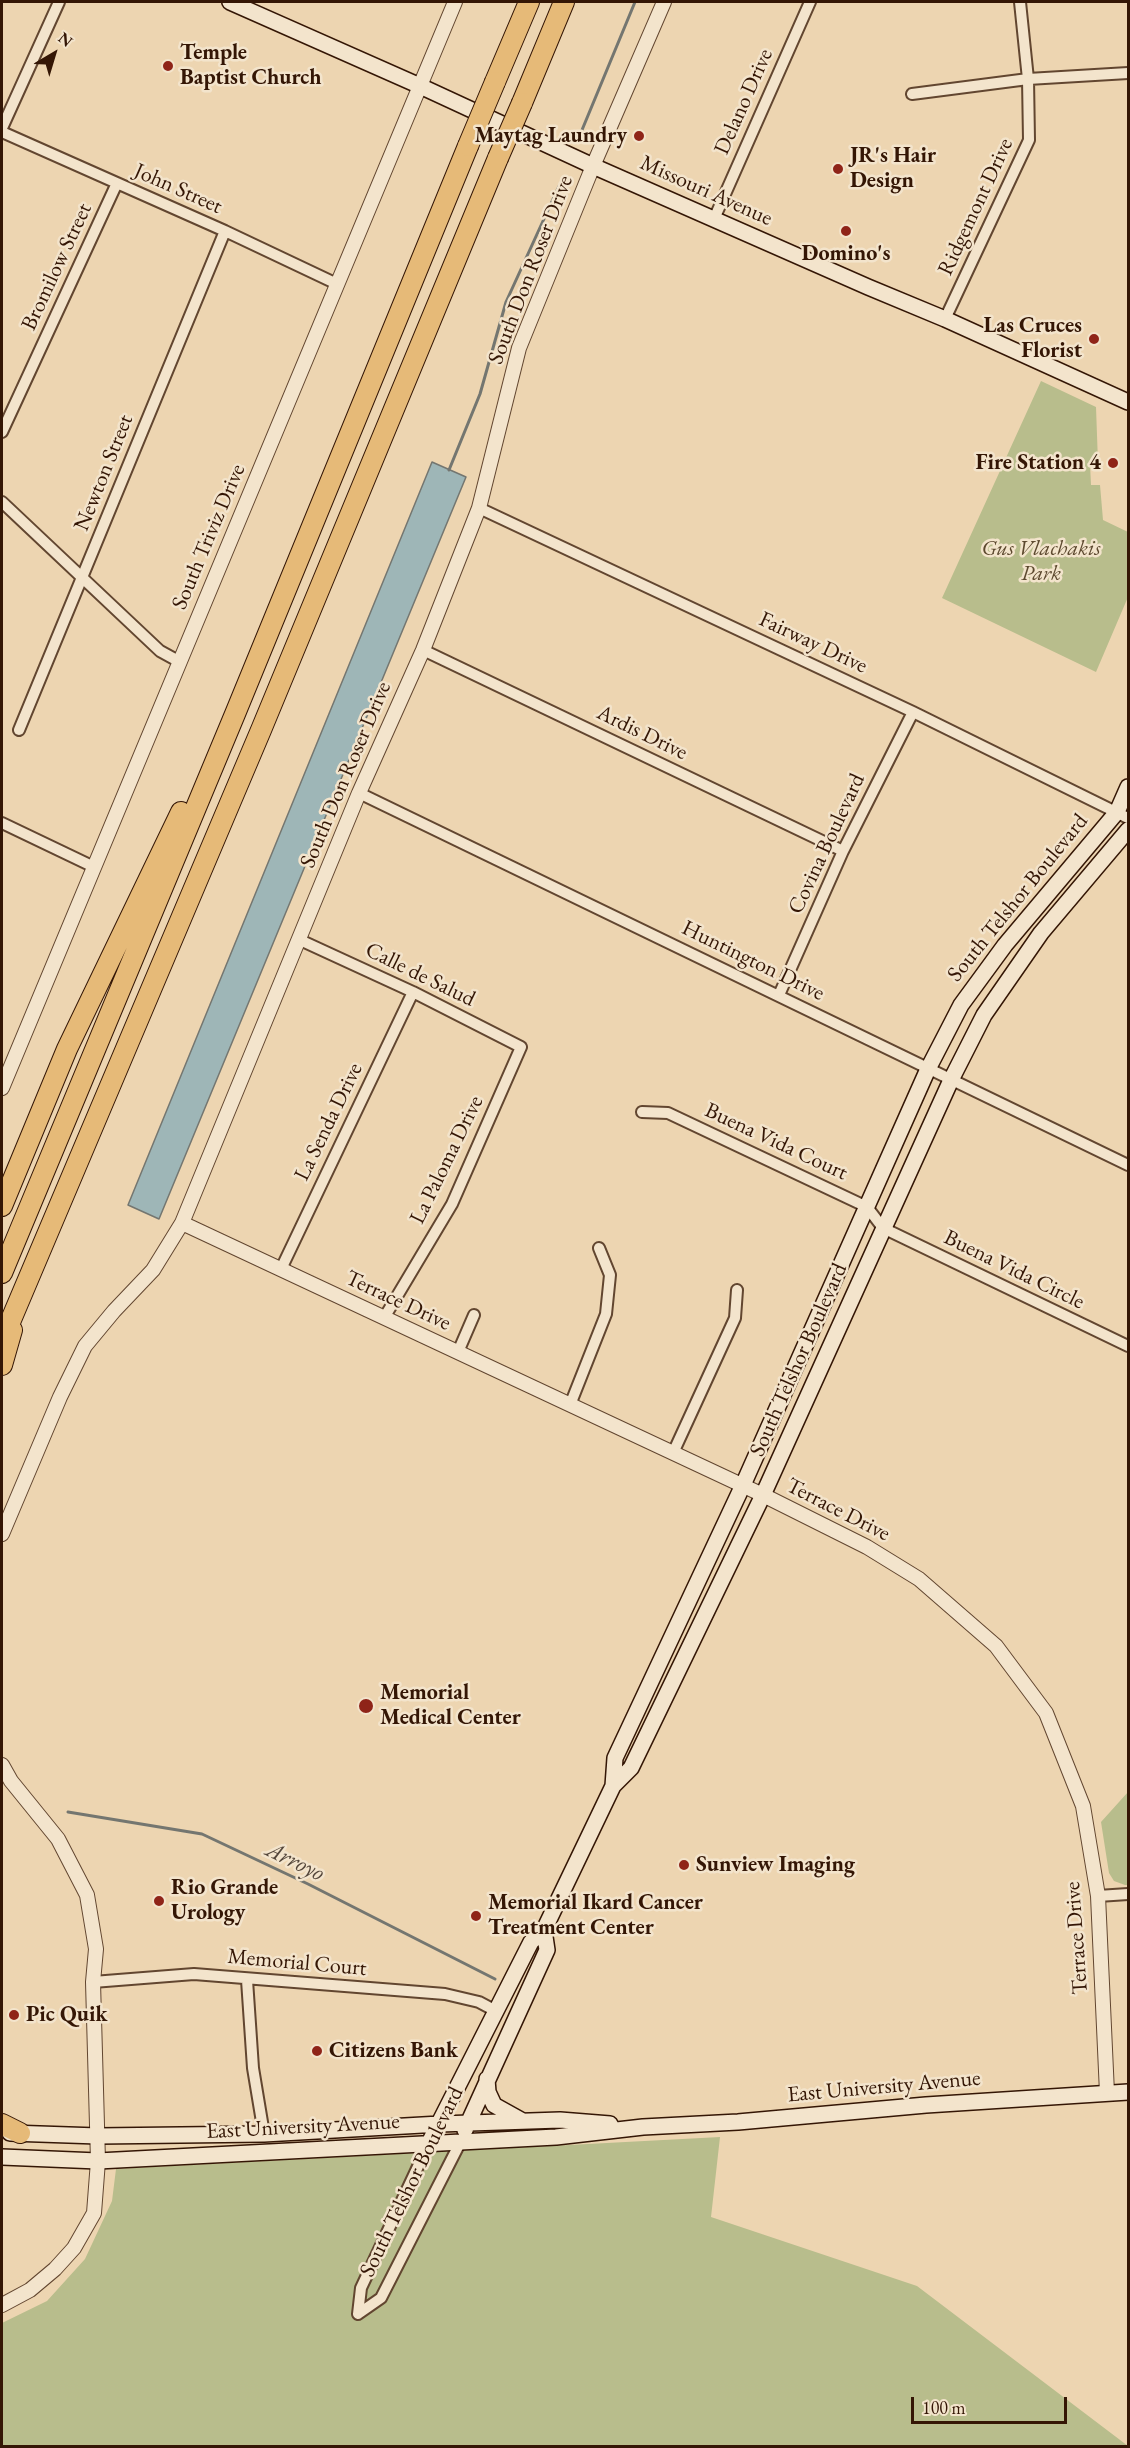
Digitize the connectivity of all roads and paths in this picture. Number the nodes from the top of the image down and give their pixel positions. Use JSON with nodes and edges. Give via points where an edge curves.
{"nodes":[{"id":1,"x":59,"y":2,"type":"edge"},
{"id":2,"x":230,"y":2,"type":"edge"},
{"id":3,"x":455,"y":2,"type":"edge"},
{"id":4,"x":529,"y":2,"type":"edge"},
{"id":5,"x":564,"y":2,"type":"edge"},
{"id":6,"x":664,"y":2,"type":"edge"},
{"id":7,"x":810,"y":2,"type":"edge"},
{"id":8,"x":1020,"y":2,"type":"edge"},
{"id":9,"x":1128,"y":73,"type":"edge"},
{"id":10,"x":1028,"y":79,"type":"junction"},
{"id":11,"x":420,"y":86,"type":"junction"},
{"id":12,"x":912,"y":94,"type":"dead end"},
{"id":13,"x":2,"y":130,"type":"edge"},
{"id":14,"x":593,"y":166,"type":"junction"},
{"id":15,"x":117,"y":183,"type":"junction"},
{"id":16,"x":714,"y":219,"type":"junction"},
{"id":17,"x":225,"y":231,"type":"junction"},
{"id":18,"x":337,"y":284,"type":"junction"},
{"id":19,"x":945,"y":318,"type":"junction"},
{"id":20,"x":1128,"y":402,"type":"edge"},
{"id":21,"x":2,"y":432,"type":"edge"},
{"id":22,"x":2,"y":502,"type":"edge"},
{"id":23,"x":479,"y":508,"type":"junction"},
{"id":24,"x":83,"y":578,"type":"junction"},
{"id":25,"x":268,"y":634,"type":"junction"},
{"id":26,"x":423,"y":650,"type":"junction"},
{"id":27,"x":180,"y":662,"type":"junction"},
{"id":28,"x":914,"y":712,"type":"junction"},
{"id":29,"x":19,"y":730,"type":"dead end"},
{"id":30,"x":1128,"y":787,"type":"edge"},
{"id":31,"x":359,"y":793,"type":"junction"},
{"id":32,"x":1123,"y":815,"type":"edge"},
{"id":33,"x":2,"y":823,"type":"edge"},
{"id":34,"x":1128,"y":830,"type":"edge"},
{"id":35,"x":843,"y":851,"type":"junction"},
{"id":36,"x":94,"y":867,"type":"junction"},
{"id":37,"x":300,"y":940,"type":"junction"},
{"id":38,"x":413,"y":992,"type":"junction"},
{"id":39,"x":779,"y":995,"type":"junction"},
{"id":40,"x":521,"y":1047,"type":"joint"},
{"id":41,"x":928,"y":1069,"type":"junction"},
{"id":42,"x":951,"y":1080,"type":"junction"},
{"id":43,"x":2,"y":1088,"type":"edge"},
{"id":44,"x":642,"y":1112,"type":"dead end"},
{"id":45,"x":1128,"y":1165,"type":"edge"},
{"id":46,"x":2,"y":1206,"type":"edge"},
{"id":47,"x":867,"y":1207,"type":"junction"},
{"id":48,"x":182,"y":1223,"type":"junction"},
{"id":49,"x":883,"y":1228,"type":"junction"},
{"id":50,"x":599,"y":1248,"type":"dead end"},
{"id":51,"x":280,"y":1269,"type":"junction"},
{"id":52,"x":2,"y":1273,"type":"edge"},
{"id":53,"x":30,"y":1273,"type":"junction"},
{"id":54,"x":737,"y":1290,"type":"dead end"},
{"id":55,"x":474,"y":1315,"type":"dead end"},
{"id":56,"x":384,"y":1318,"type":"junction"},
{"id":57,"x":2,"y":1341,"type":"edge"},
{"id":58,"x":1128,"y":1346,"type":"edge"},
{"id":59,"x":458,"y":1352,"type":"junction"},
{"id":60,"x":2,"y":1365,"type":"edge"},
{"id":61,"x":570,"y":1405,"type":"junction"},
{"id":62,"x":674,"y":1453,"type":"junction"},
{"id":63,"x":743,"y":1485,"type":"junction"},
{"id":64,"x":763,"y":1495,"type":"junction"},
{"id":65,"x":2,"y":1534,"type":"edge"},
{"id":66,"x":635,"y":1715,"type":"junction"},
{"id":67,"x":652,"y":1724,"type":"junction"},
{"id":68,"x":2,"y":1765,"type":"edge"},
{"id":69,"x":613,"y":1786,"type":"junction"},
{"id":70,"x":1128,"y":1894,"type":"edge"},
{"id":71,"x":1098,"y":1896,"type":"junction"},
{"id":72,"x":544,"y":1930,"type":"junction"},
{"id":73,"x":247,"y":1980,"type":"junction"},
{"id":74,"x":93,"y":1982,"type":"junction"},
{"id":75,"x":496,"y":2011,"type":"junction"},
{"id":76,"x":487,"y":2079,"type":"junction"},
{"id":77,"x":1128,"y":2092,"type":"edge"},
{"id":78,"x":1107,"y":2093,"type":"junction"},
{"id":79,"x":524,"y":2121,"type":"junction"},
{"id":80,"x":2,"y":2124,"type":"edge"},
{"id":81,"x":440,"y":2124,"type":"junction"},
{"id":82,"x":467,"y":2124,"type":"junction"},
{"id":83,"x":643,"y":2127,"type":"junction"},
{"id":84,"x":11,"y":2133,"type":"edge"},
{"id":85,"x":264,"y":2134,"type":"junction"},
{"id":86,"x":98,"y":2136,"type":"junction"},
{"id":87,"x":461,"y":2141,"type":"junction"},
{"id":88,"x":429,"y":2143,"type":"junction"},
{"id":89,"x":2,"y":2157,"type":"edge"},
{"id":90,"x":98,"y":2161,"type":"junction"},
{"id":91,"x":2,"y":2304,"type":"edge"}],
"edges":[{"from":1,"to":13,"type":"street"},
{"from":2,"to":11,"type":"main road","name":"Missouri Avenue"},
{"from":3,"to":11,"type":"street","name":"South Triviz Drive"},
{"from":4,"to":25,"type":"highway","bridge":true},
{"from":5,"to":53,"type":"highway","bridge":true},
{"from":6,"to":14,"type":"street","name":"South Don Roser Drive"},
{"from":7,"to":16,"type":"street","name":"Delano Drive"},
{"from":8,"to":10,"type":"street","name":"Ridgemont Drive"},
{"from":9,"to":10,"type":"street"},
{"from":10,"to":12,"type":"street"},
{"from":10,"to":19,"type":"street","name":"Ridgemont Drive","via":[[1029,140]]},
{"from":11,"to":14,"type":"main road","name":"Missouri Avenue"},
{"from":11,"to":18,"type":"street","name":"South Triviz Drive"},
{"from":13,"to":15,"type":"street","name":"John Street"},
{"from":14,"to":16,"type":"main road","name":"Missouri Avenue"},
{"from":14,"to":23,"type":"street","name":"South Don Roser Drive","via":[[519,348]]},
{"from":15,"to":17,"type":"street","name":"John Street"},
{"from":15,"to":21,"type":"street","name":"Bromilow Street"},
{"from":16,"to":19,"type":"main road","name":"Missouri Avenue"},
{"from":17,"to":18,"type":"street","name":"John Street"},
{"from":17,"to":24,"type":"street","name":"Newton Street"},
{"from":18,"to":27,"type":"street","name":"South Triviz Drive"},
{"from":19,"to":20,"type":"main road","name":"Missouri Avenue"},
{"from":22,"to":24,"type":"street"},
{"from":23,"to":26,"type":"street","name":"South Don Roser Drive"},
{"from":23,"to":28,"type":"street","name":"Fairway Drive"},
{"from":24,"to":27,"type":"street","via":[[160,651]]},
{"from":24,"to":29,"type":"street","name":"Newton Street"},
{"from":25,"to":46,"type":"highway","via":[[67,1049]]},
{"from":25,"to":52,"type":"highway"},
{"from":26,"to":31,"type":"street","name":"South Don Roser Drive"},
{"from":26,"to":35,"type":"street","name":"Ardis Drive"},
{"from":27,"to":36,"type":"street","name":"South Triviz Drive"},
{"from":28,"to":32,"type":"street","name":"Fairway Drive"},
{"from":28,"to":35,"type":"street","name":"Covina Boulevard"},
{"from":30,"to":32,"type":"main road","name":"South Telshor Boulevard"},
{"from":31,"to":37,"type":"street","name":"South Don Roser Drive"},
{"from":31,"to":39,"type":"street","name":"Huntington Drive"},
{"from":32,"to":41,"type":"main road","name":"South Telshor Boulevard","via":[[1005,945],[961,1005]]},
{"from":33,"to":36,"type":"street"},
{"from":34,"to":42,"type":"main road","name":"South Telshor Boulevard","via":[[1041,933],[984,1015]]},
{"from":35,"to":39,"type":"street","name":"Covina Boulevard"},
{"from":36,"to":43,"type":"street","name":"South Triviz Drive"},
{"from":37,"to":38,"type":"street","name":"Calle de Salud"},
{"from":37,"to":48,"type":"street","name":"South Don Roser Drive"},
{"from":38,"to":40,"type":"street","name":"Calle de Salud"},
{"from":38,"to":51,"type":"street","name":"La Senda Drive"},
{"from":39,"to":41,"type":"street","name":"Huntington Drive"},
{"from":40,"to":56,"type":"street","name":"La Paloma Drive","via":[[452,1204]]},
{"from":41,"to":42,"type":"street","name":"Huntington Drive"},
{"from":41,"to":47,"type":"main road","name":"South Telshor Boulevard"},
{"from":42,"to":45,"type":"street","name":"Huntington Drive"},
{"from":42,"to":49,"type":"main road","name":"South Telshor Boulevard"},
{"from":44,"to":47,"type":"street","name":"Buena Vida Court","via":[[668,1113]]},
{"from":47,"to":49,"type":"street","name":"Buena Vida Court"},
{"from":47,"to":63,"type":"main road","name":"South Telshor Boulevard"},
{"from":48,"to":51,"type":"street","name":"Terrace Drive"},
{"from":48,"to":65,"type":"street","name":"South Don Roser Drive","via":[[153,1270],[85,1346]]},
{"from":49,"to":58,"type":"street","name":"Buena Vida Circle"},
{"from":49,"to":64,"type":"main road","name":"South Telshor Boulevard"},
{"from":50,"to":61,"type":"street","via":[[610,1275],[606,1314]]},
{"from":51,"to":56,"type":"street","name":"Terrace Drive"},
{"from":53,"to":57,"type":"highway"},
{"from":53,"to":60,"type":"highway"},
{"from":54,"to":62,"type":"street","via":[[735,1318]]},
{"from":55,"to":59,"type":"street"},
{"from":56,"to":59,"type":"street","name":"Terrace Drive"},
{"from":59,"to":61,"type":"street","name":"Terrace Drive"},
{"from":61,"to":62,"type":"street","name":"Terrace Drive"},
{"from":62,"to":63,"type":"street","name":"Terrace Drive"},
{"from":63,"to":64,"type":"street","name":"Terrace Drive"},
{"from":63,"to":66,"type":"main road","name":"South Telshor Boulevard"},
{"from":64,"to":67,"type":"main road","name":"South Telshor Boulevard"},
{"from":64,"to":71,"type":"street","name":"Terrace Drive","via":[[905,1569],[996,1646],[1046,1713],[1083,1806]]},
{"from":66,"to":67,"type":"main road"},
{"from":66,"to":69,"type":"main road","name":"South Telshor Boulevard","via":[[615,1758]]},
{"from":67,"to":69,"type":"main road","name":"South Telshor Boulevard","via":[[631,1768]]},
{"from":68,"to":74,"type":"street","via":[[58,1839],[87,1895],[96,1949]]},
{"from":69,"to":72,"type":"main road","name":"South Telshor Boulevard"},
{"from":70,"to":71,"type":"street"},
{"from":71,"to":78,"type":"street","name":"Terrace Drive"},
{"from":72,"to":75,"type":"main road","name":"South Telshor Boulevard","via":[[531,1942]]},
{"from":72,"to":76,"type":"main road","name":"South Telshor Boulevard","via":[[547,1950]]},
{"from":73,"to":74,"type":"street","name":"Memorial Court","via":[[194,1974]]},
{"from":73,"to":75,"type":"street","name":"Memorial Court","via":[[445,1994],[479,2002]]},
{"from":73,"to":85,"type":"street","via":[[253,2068]]},
{"from":74,"to":86,"type":"street"},
{"from":75,"to":81,"type":"main road","name":"South Telshor Boulevard"},
{"from":76,"to":79,"type":"main road","via":[[494,2104]]},
{"from":76,"to":82,"type":"main road","name":"South Telshor Boulevard"},
{"from":77,"to":78,"type":"main road","name":"East University Avenue"},
{"from":78,"to":83,"type":"main road","name":"East University Avenue"},
{"from":79,"to":82,"type":"main road","name":"East University Avenue"},
{"from":79,"to":83,"type":"main road","name":"East University Avenue"},
{"from":80,"to":84,"type":"highway"},
{"from":81,"to":82,"type":"main road","name":"East University Avenue"},
{"from":81,"to":85,"type":"main road","name":"East University Avenue"},
{"from":81,"to":88,"type":"main road","name":"South Telshor Boulevard"},
{"from":82,"to":87,"type":"main road","name":"South Telshor Boulevard"},
{"from":83,"to":87,"type":"main road","name":"East University Avenue","via":[[556,2137]]},
{"from":84,"to":86,"type":"main road","name":"East University Avenue"},
{"from":85,"to":86,"type":"main road","name":"East University Avenue"},
{"from":86,"to":90,"type":"street"},
{"from":87,"to":88,"type":"main road","name":"East University Avenue"},
{"from":87,"to":88,"type":"street","name":"South Telshor Boulevard","via":[[381,2298],[358,2314],[361,2289]]},
{"from":88,"to":90,"type":"main road","name":"East University Avenue"},
{"from":89,"to":90,"type":"main road","name":"East University Avenue"},
{"from":90,"to":91,"type":"street","via":[[94,2213],[74,2248],[30,2290]]}]}
